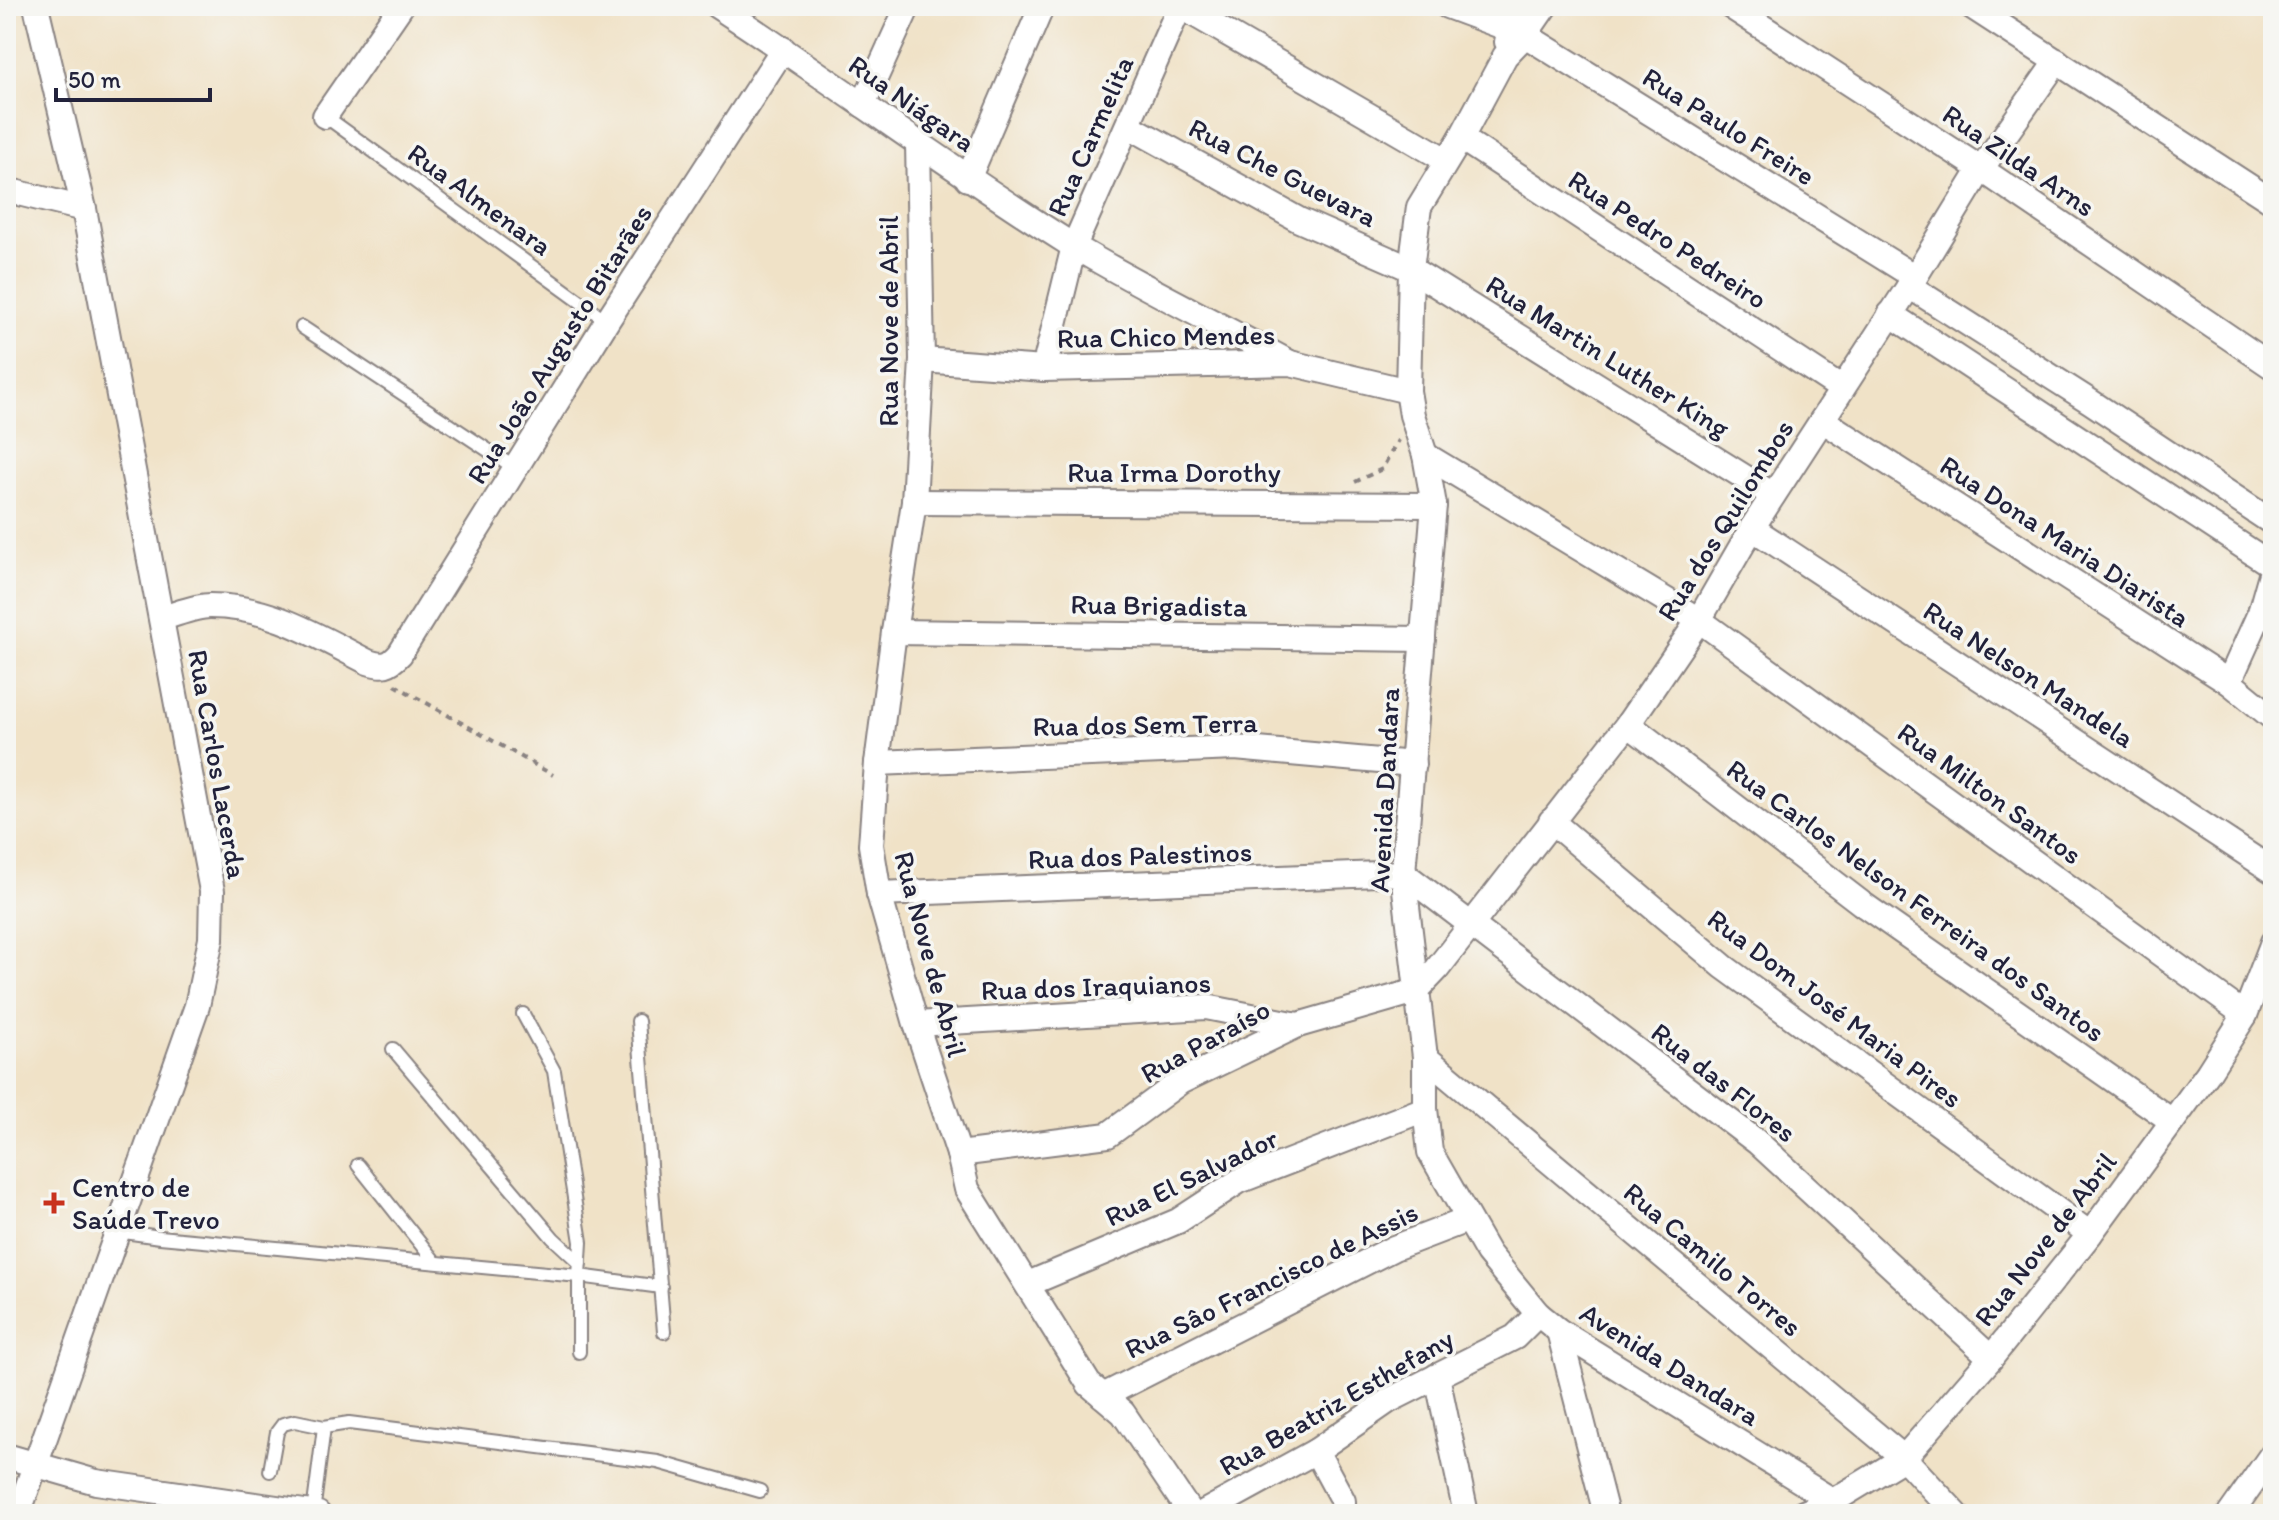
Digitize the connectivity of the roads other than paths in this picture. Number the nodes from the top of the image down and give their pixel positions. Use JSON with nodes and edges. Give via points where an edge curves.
{"nodes":[{"id":1,"x":36,"y":6,"type":"edge"},
{"id":2,"x":401,"y":6,"type":"edge"},
{"id":3,"x":717,"y":6,"type":"edge"},
{"id":4,"x":908,"y":6,"type":"edge"},
{"id":5,"x":1042,"y":6,"type":"edge"},
{"id":6,"x":1180,"y":6,"type":"edge"},
{"id":7,"x":1447,"y":6,"type":"edge"},
{"id":8,"x":1520,"y":6,"type":"edge"},
{"id":9,"x":1545,"y":6,"type":"edge"},
{"id":10,"x":1730,"y":6,"type":"edge"},
{"id":11,"x":1971,"y":6,"type":"edge"},
{"id":12,"x":1518,"y":32,"type":"junction"},
{"id":13,"x":783,"y":49,"type":"junction"},
{"id":14,"x":2057,"y":61,"type":"junction"},
{"id":15,"x":863,"y":105,"type":"junction"},
{"id":16,"x":325,"y":116,"type":"joint"},
{"id":17,"x":1129,"y":126,"type":"junction"},
{"id":18,"x":1461,"y":138,"type":"junction"},
{"id":19,"x":918,"y":143,"type":"junction"},
{"id":20,"x":1446,"y":160,"type":"junction"},
{"id":21,"x":1981,"y":169,"type":"junction"},
{"id":22,"x":968,"y":179,"type":"junction"},
{"id":23,"x":6,"y":190,"type":"edge"},
{"id":24,"x":2273,"y":202,"type":"edge"},
{"id":25,"x":84,"y":209,"type":"junction"},
{"id":26,"x":1074,"y":246,"type":"junction"},
{"id":27,"x":1411,"y":269,"type":"junction"},
{"id":28,"x":1912,"y":282,"type":"junction"},
{"id":29,"x":1890,"y":314,"type":"junction"},
{"id":30,"x":607,"y":321,"type":"junction"},
{"id":31,"x":302,"y":327,"type":"dead end"},
{"id":32,"x":922,"y":360,"type":"junction"},
{"id":33,"x":1290,"y":363,"type":"junction"},
{"id":34,"x":2273,"y":367,"type":"edge"},
{"id":35,"x":1044,"y":369,"type":"junction"},
{"id":36,"x":1842,"y":389,"type":"junction"},
{"id":37,"x":2091,"y":402,"type":"junction"},
{"id":38,"x":1410,"y":403,"type":"junction"},
{"id":39,"x":1822,"y":420,"type":"junction"},
{"id":40,"x":2070,"y":433,"type":"junction"},
{"id":41,"x":1425,"y":455,"type":"junction"},
{"id":42,"x":515,"y":468,"type":"junction"},
{"id":43,"x":1773,"y":495,"type":"junction"},
{"id":44,"x":914,"y":502,"type":"junction"},
{"id":45,"x":1434,"y":505,"type":"junction"},
{"id":46,"x":2273,"y":523,"type":"edge"},
{"id":47,"x":1752,"y":528,"type":"junction"},
{"id":48,"x":2273,"y":567,"type":"edge"},
{"id":49,"x":162,"y":618,"type":"junction"},
{"id":50,"x":1699,"y":620,"type":"junction"},
{"id":51,"x":894,"y":632,"type":"junction"},
{"id":52,"x":1423,"y":639,"type":"junction"},
{"id":53,"x":2229,"y":682,"type":"junction"},
{"id":54,"x":2273,"y":718,"type":"edge"},
{"id":55,"x":1628,"y":724,"type":"junction"},
{"id":56,"x":877,"y":763,"type":"junction"},
{"id":57,"x":1413,"y":764,"type":"junction"},
{"id":58,"x":1551,"y":821,"type":"junction"},
{"id":59,"x":2273,"y":871,"type":"edge"},
{"id":60,"x":1403,"y":873,"type":"junction"},
{"id":61,"x":879,"y":894,"type":"junction"},
{"id":62,"x":1470,"y":925,"type":"junction"},
{"id":63,"x":2273,"y":942,"type":"edge"},
{"id":64,"x":1416,"y":991,"type":"junction"},
{"id":65,"x":523,"y":1014,"type":"dead end"},
{"id":66,"x":2245,"y":1015,"type":"junction"},
{"id":67,"x":638,"y":1021,"type":"dead end"},
{"id":68,"x":916,"y":1024,"type":"junction"},
{"id":69,"x":1298,"y":1025,"type":"junction"},
{"id":70,"x":393,"y":1049,"type":"dead end"},
{"id":71,"x":1425,"y":1057,"type":"junction"},
{"id":72,"x":1425,"y":1109,"type":"junction"},
{"id":73,"x":2172,"y":1121,"type":"junction"},
{"id":74,"x":959,"y":1154,"type":"junction"},
{"id":75,"x":358,"y":1165,"type":"dead end"},
{"id":76,"x":1467,"y":1220,"type":"junction"},
{"id":77,"x":117,"y":1231,"type":"junction"},
{"id":78,"x":2090,"y":1234,"type":"junction"},
{"id":79,"x":435,"y":1262,"type":"junction"},
{"id":80,"x":580,"y":1270,"type":"junction"},
{"id":81,"x":1028,"y":1284,"type":"junction"},
{"id":82,"x":661,"y":1287,"type":"junction"},
{"id":83,"x":1538,"y":1314,"type":"junction"},
{"id":84,"x":1559,"y":1331,"type":"junction"},
{"id":85,"x":664,"y":1332,"type":"dead end"},
{"id":86,"x":579,"y":1352,"type":"dead end"},
{"id":87,"x":1991,"y":1358,"type":"junction"},
{"id":88,"x":1437,"y":1376,"type":"junction"},
{"id":89,"x":1103,"y":1396,"type":"junction"},
{"id":90,"x":324,"y":1427,"type":"junction"},
{"id":91,"x":1316,"y":1451,"type":"junction"},
{"id":92,"x":2273,"y":1453,"type":"edge"},
{"id":93,"x":6,"y":1456,"type":"edge"},
{"id":94,"x":1904,"y":1458,"type":"junction"},
{"id":95,"x":35,"y":1465,"type":"junction"},
{"id":96,"x":270,"y":1471,"type":"dead end"},
{"id":97,"x":760,"y":1491,"type":"dead end"},
{"id":98,"x":1833,"y":1501,"type":"junction"},
{"id":99,"x":18,"y":1514,"type":"edge"},
{"id":100,"x":316,"y":1514,"type":"edge"},
{"id":101,"x":1191,"y":1514,"type":"edge"},
{"id":102,"x":1201,"y":1514,"type":"edge"},
{"id":103,"x":1343,"y":1514,"type":"edge"},
{"id":104,"x":1466,"y":1514,"type":"edge"},
{"id":105,"x":1606,"y":1514,"type":"edge"},
{"id":106,"x":1801,"y":1514,"type":"edge"},
{"id":107,"x":1956,"y":1514,"type":"edge"},
{"id":108,"x":2230,"y":1514,"type":"edge"}],
"edges":[{"from":1,"to":25,"type":"street","name":"Rua Carlos Lacerda"},
{"from":2,"to":16,"type":"street"},
{"from":3,"to":13,"type":"street","name":"Rua Niágara"},
{"from":4,"to":15,"type":"street"},
{"from":5,"to":22,"type":"street"},
{"from":6,"to":17,"type":"street","name":"Rua Carmelita"},
{"from":6,"to":20,"type":"street"},
{"from":7,"to":12,"type":"street","name":"Rua Paulo Freire"},
{"from":8,"to":12,"type":"street","name":"Avenida Dandara"},
{"from":9,"to":12,"type":"street","name":"Avenida Dandara"},
{"from":10,"to":21,"type":"street","name":"Rua Zilda Arns"},
{"from":11,"to":14,"type":"street"},
{"from":12,"to":18,"type":"street","name":"Avenida Dandara"},
{"from":12,"to":28,"type":"street","name":"Rua Paulo Freire"},
{"from":13,"to":15,"type":"street","name":"Rua Niágara"},
{"from":13,"to":30,"type":"street","name":"Rua João Augusto Bitarães"},
{"from":14,"to":21,"type":"street","name":"Rua dos Quilombos"},
{"from":14,"to":24,"type":"street"},
{"from":15,"to":19,"type":"street","name":"Rua Niágara"},
{"from":16,"to":30,"type":"lane","name":"Rua Almenara"},
{"from":17,"to":26,"type":"street","name":"Rua Carmelita"},
{"from":17,"to":27,"type":"street","name":"Rua Che Guevara","via":[[1299,220]]},
{"from":18,"to":20,"type":"street","name":"Avenida Dandara"},
{"from":18,"to":36,"type":"street","name":"Rua Pedro Pedreiro"},
{"from":19,"to":22,"type":"street","name":"Rua Niágara"},
{"from":19,"to":32,"type":"street","name":"Rua Nove de Abril"},
{"from":20,"to":27,"type":"street","name":"Avenida Dandara","via":[[1419,207]]},
{"from":21,"to":28,"type":"street","name":"Rua dos Quilombos"},
{"from":21,"to":34,"type":"street","name":"Rua Zilda Arns"},
{"from":22,"to":26,"type":"street","name":"Rua Niágara"},
{"from":23,"to":25,"type":"street"},
{"from":25,"to":49,"type":"street","name":"Rua Carlos Lacerda"},
{"from":26,"to":33,"type":"street","name":"Rua Niágara"},
{"from":26,"to":35,"type":"street","name":"Rua Carmelita"},
{"from":27,"to":38,"type":"street","name":"Avenida Dandara"},
{"from":27,"to":43,"type":"street","name":"Rua Martin Luther King"},
{"from":28,"to":29,"type":"street","name":"Rua dos Quilombos"},
{"from":28,"to":37,"type":"street","name":"Rua Paulo Freire"},
{"from":29,"to":36,"type":"street","name":"Rua dos Quilombos"},
{"from":29,"to":40,"type":"street"},
{"from":30,"to":42,"type":"street","name":"Rua João Augusto Bitarães"},
{"from":31,"to":42,"type":"lane"},
{"from":32,"to":35,"type":"street","name":"Rua Chico Mendes"},
{"from":32,"to":44,"type":"street","name":"Rua Nove de Abril"},
{"from":33,"to":35,"type":"street","name":"Rua Chico Mendes"},
{"from":33,"to":38,"type":"street","name":"Rua Chico Mendes"},
{"from":36,"to":39,"type":"street","name":"Rua dos Quilombos"},
{"from":37,"to":40,"type":"street"},
{"from":37,"to":46,"type":"street","name":"Rua Paulo Freire"},
{"from":38,"to":41,"type":"street","name":"Avenida Dandara"},
{"from":39,"to":43,"type":"street","name":"Rua dos Quilombos"},
{"from":39,"to":53,"type":"street","name":"Rua Dona Maria Diarista"},
{"from":40,"to":48,"type":"street"},
{"from":41,"to":45,"type":"street","name":"Avenida Dandara"},
{"from":41,"to":50,"type":"street","name":"Rua Milton Santos"},
{"from":42,"to":49,"type":"street","name":"Rua João Augusto Bitarães","via":[[392,663],[382,666],[284,619],[249,610],[207,606]]},
{"from":43,"to":47,"type":"street","name":"Rua dos Quilombos"},
{"from":44,"to":45,"type":"street","name":"Rua Irma Dorothy"},
{"from":44,"to":51,"type":"street","name":"Rua Nove de Abril"},
{"from":45,"to":52,"type":"street","name":"Avenida Dandara"},
{"from":47,"to":50,"type":"street","name":"Rua dos Quilombos"},
{"from":47,"to":59,"type":"street","name":"Rua Nelson Mandela"},
{"from":48,"to":53,"type":"street","via":[[2260,613]]},
{"from":49,"to":77,"type":"street","name":"Rua Carlos Lacerda","via":[[212,891],[211,939],[197,1006]]},
{"from":50,"to":55,"type":"street","name":"Rua dos Quilombos"},
{"from":50,"to":66,"type":"street","name":"Rua Milton Santos"},
{"from":51,"to":52,"type":"street","name":"Rua Brigadista"},
{"from":51,"to":56,"type":"street","name":"Rua Nove de Abril"},
{"from":52,"to":57,"type":"street","name":"Avenida Dandara"},
{"from":53,"to":54,"type":"street","name":"Rua Dona Maria Diarista"},
{"from":55,"to":58,"type":"street","name":"Rua dos Quilombos"},
{"from":55,"to":73,"type":"street","name":"Rua Carlos Nelson Ferreira dos Santos","via":[[1861,903]]},
{"from":56,"to":57,"type":"street","name":"Rua dos Sem Terra","via":[[1235,748]]},
{"from":56,"to":61,"type":"street","name":"Rua Nove de Abril","via":[[871,845]]},
{"from":57,"to":60,"type":"street","name":"Avenida Dandara"},
{"from":58,"to":62,"type":"street","name":"Rua dos Quilombos"},
{"from":58,"to":78,"type":"street","name":"Rua Dom José Maria Pires","via":[[1724,967]]},
{"from":60,"to":61,"type":"street","name":"Rua dos Palestinos"},
{"from":60,"to":62,"type":"street","name":"Rua das Flores"},
{"from":60,"to":64,"type":"street","name":"Avenida Dandara"},
{"from":61,"to":68,"type":"street","name":"Rua Nove de Abril"},
{"from":62,"to":64,"type":"street","name":"Rua dos Quilombos"},
{"from":62,"to":87,"type":"street","name":"Rua das Flores","via":[[1757,1142]]},
{"from":63,"to":66,"type":"street","name":"Rua Nove de Abril"},
{"from":64,"to":69,"type":"street","name":"Rua dos Iraquianos"},
{"from":64,"to":71,"type":"street","name":"Avenida Dandara"},
{"from":65,"to":80,"type":"lane","via":[[554,1071],[581,1242]]},
{"from":66,"to":73,"type":"street","name":"Rua Nove de Abril"},
{"from":67,"to":82,"type":"lane"},
{"from":68,"to":69,"type":"street","name":"Rua dos Iraquianos","via":[[1206,1007]]},
{"from":68,"to":74,"type":"street","name":"Rua Nove de Abril"},
{"from":69,"to":74,"type":"street","name":"Rua Paraíso","via":[[1180,1082],[1108,1135]]},
{"from":70,"to":80,"type":"lane"},
{"from":71,"to":72,"type":"street","name":"Avenida Dandara"},
{"from":71,"to":94,"type":"street","name":"Rua Camilo Torres"},
{"from":72,"to":76,"type":"street","name":"Avenida Dandara","via":[[1430,1152]]},
{"from":72,"to":81,"type":"street","name":"Rua El Salvador","via":[[1239,1181],[1178,1221]]},
{"from":73,"to":78,"type":"street","name":"Rua Nove de Abril"},
{"from":74,"to":81,"type":"street","name":"Rua Nove de Abril","via":[[967,1189]]},
{"from":75,"to":79,"type":"lane"},
{"from":76,"to":83,"type":"street","name":"Avenida Dandara"},
{"from":76,"to":89,"type":"street","name":"Rua Sâo Francisco de Assis","via":[[1394,1248]]},
{"from":77,"to":79,"type":"lane"},
{"from":77,"to":95,"type":"street","name":"Rua Carlos Lacerda"},
{"from":78,"to":87,"type":"street","name":"Rua Nove de Abril"},
{"from":79,"to":80,"type":"lane"},
{"from":80,"to":82,"type":"lane"},
{"from":80,"to":86,"type":"lane"},
{"from":81,"to":89,"type":"street","name":"Rua Nove de Abril","via":[[1089,1384]]},
{"from":82,"to":85,"type":"lane"},
{"from":83,"to":84,"type":"street","name":"Avenida Dandara"},
{"from":83,"to":88,"type":"street","name":"Rua Beatriz Esthefany","via":[[1515,1337]]},
{"from":84,"to":98,"type":"street","name":"Avenida Dandara"},
{"from":84,"to":105,"type":"street"},
{"from":87,"to":94,"type":"street","name":"Rua Nove de Abril"},
{"from":88,"to":91,"type":"street","name":"Rua Beatriz Esthefany","via":[[1388,1401]]},
{"from":88,"to":104,"type":"street"},
{"from":89,"to":101,"type":"street","name":"Rua Nove de Abril","via":[[1123,1413]]},
{"from":90,"to":96,"type":"lane","via":[[283,1424]]},
{"from":90,"to":97,"type":"lane","via":[[349,1423],[658,1462]]},
{"from":90,"to":100,"type":"lane"},
{"from":91,"to":102,"type":"street","name":"Rua Beatriz Esthefany"},
{"from":91,"to":103,"type":"street","via":[[1343,1501]]},
{"from":92,"to":108,"type":"street"},
{"from":93,"to":95,"type":"street"},
{"from":94,"to":98,"type":"street","name":"Rua Nove de Abril"},
{"from":94,"to":107,"type":"street","name":"Rua Camilo Torres"},
{"from":95,"to":99,"type":"street","name":"Rua Carlos Lacerda"},
{"from":95,"to":100,"type":"street","via":[[96,1482]]},
{"from":98,"to":106,"type":"street","name":"Rua Nove de Abril"}]}
